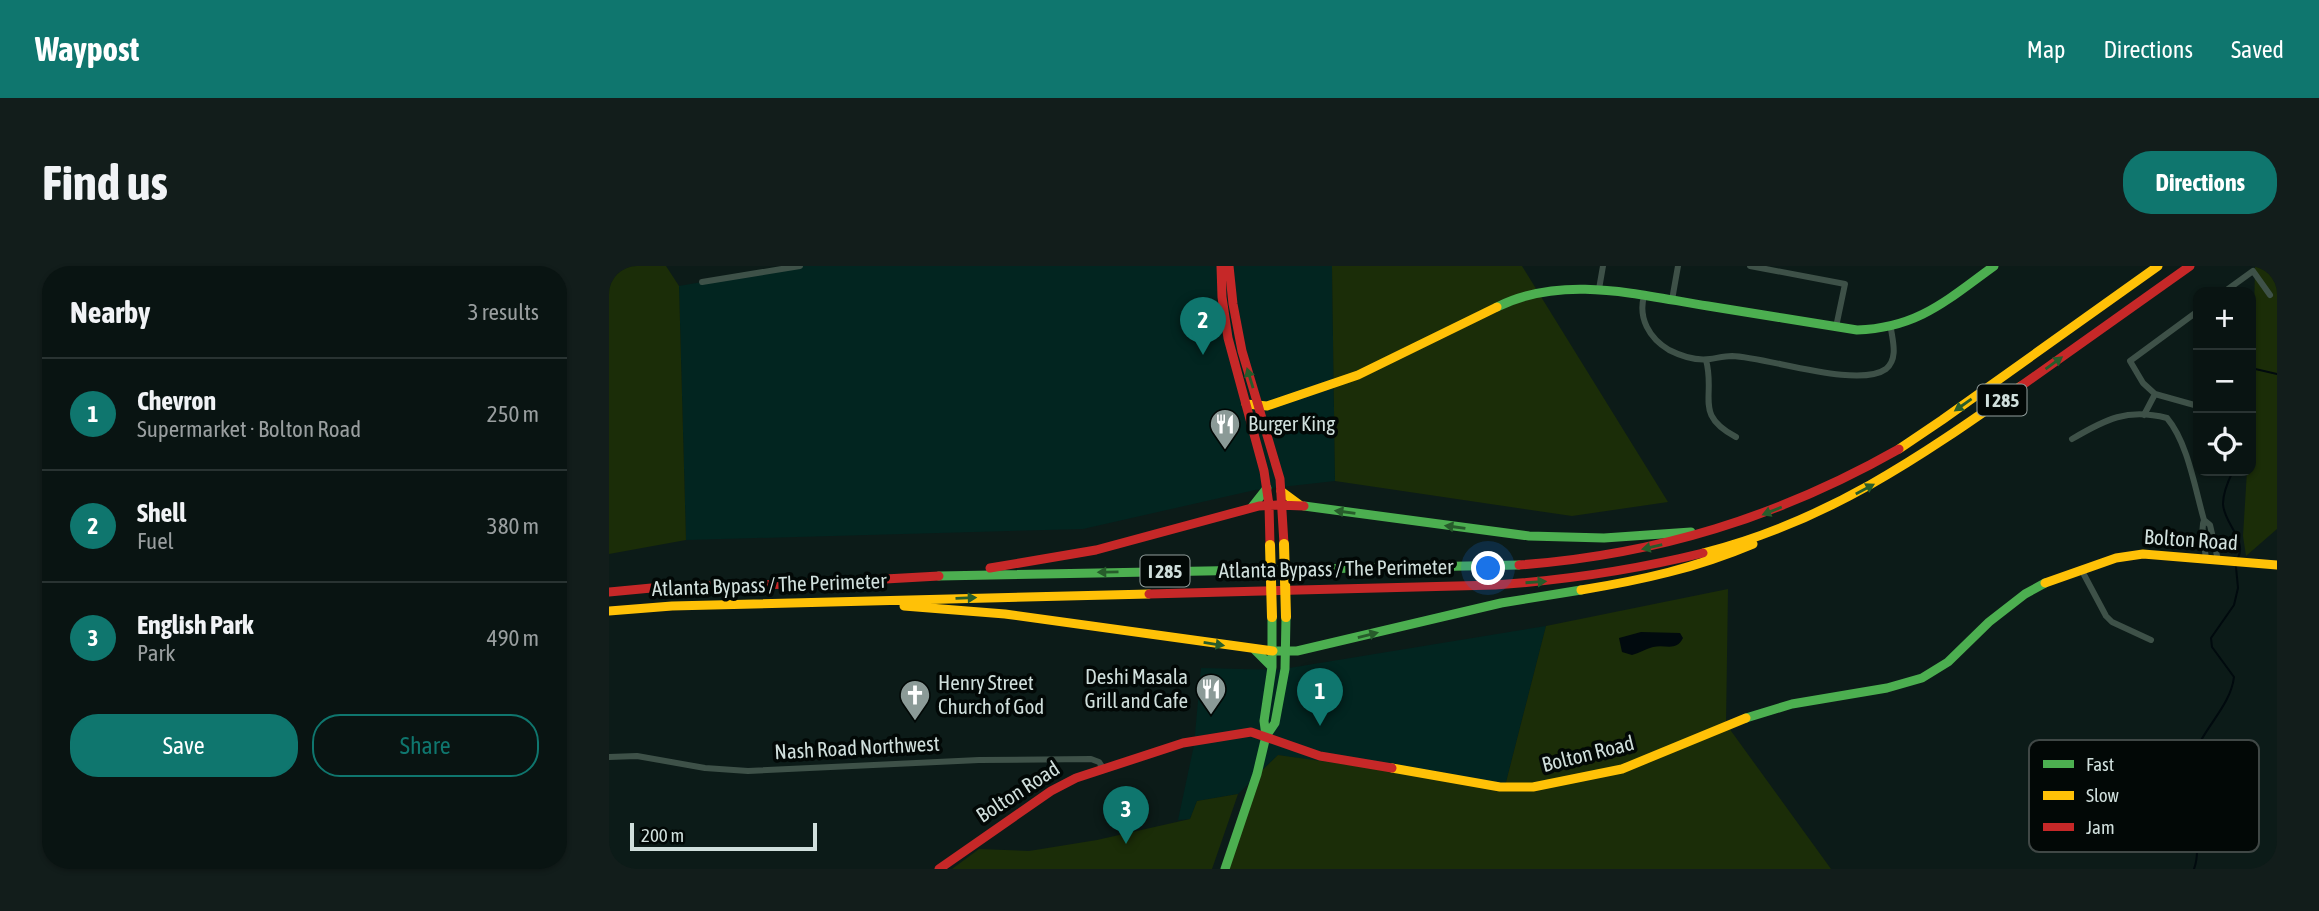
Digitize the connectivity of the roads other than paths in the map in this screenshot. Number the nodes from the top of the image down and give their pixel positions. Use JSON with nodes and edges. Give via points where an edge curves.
{"nodes":[{"id":1,"x":800,"y":266,"type":"edge"},
{"id":2,"x":1221,"y":266,"type":"edge"},
{"id":3,"x":1229,"y":266,"type":"edge"},
{"id":4,"x":1603,"y":266,"type":"edge"},
{"id":5,"x":1678,"y":266,"type":"edge"},
{"id":6,"x":1750,"y":266,"type":"edge"},
{"id":7,"x":1994,"y":266,"type":"edge"},
{"id":8,"x":2158,"y":266,"type":"edge"},
{"id":9,"x":2190,"y":266,"type":"edge"},
{"id":10,"x":1980,"y":270,"type":"edge"},
{"id":11,"x":702,"y":282,"type":"dead end"},
{"id":12,"x":2231,"y":287,"type":"edge"},
{"id":13,"x":1599,"y":289,"type":"junction"},
{"id":14,"x":2270,"y":295,"type":"dead end"},
{"id":15,"x":1644,"y":296,"type":"junction"},
{"id":16,"x":1672,"y":300,"type":"junction"},
{"id":17,"x":2193,"y":315,"type":"edge"},
{"id":18,"x":1836,"y":327,"type":"junction"},
{"id":19,"x":1891,"y":329,"type":"junction"},
{"id":20,"x":1706,"y":360,"type":"junction"},
{"id":21,"x":2155,"y":394,"type":"junction"},
{"id":22,"x":1246,"y":404,"type":"junction"},
{"id":23,"x":2193,"y":405,"type":"edge"},
{"id":24,"x":1258,"y":406,"type":"junction"},
{"id":25,"x":2144,"y":415,"type":"junction"},
{"id":26,"x":1736,"y":436,"type":"dead end"},
{"id":27,"x":2072,"y":439,"type":"dead end"},
{"id":28,"x":1267,"y":488,"type":"junction"},
{"id":29,"x":1281,"y":491,"type":"junction"},
{"id":30,"x":1269,"y":505,"type":"junction"},
{"id":31,"x":1283,"y":505,"type":"junction"},
{"id":32,"x":1302,"y":506,"type":"junction"},
{"id":33,"x":1252,"y":507,"type":"junction"},
{"id":34,"x":1803,"y":519,"type":"junction"},
{"id":35,"x":2204,"y":520,"type":"junction"},
{"id":36,"x":1719,"y":530,"type":"junction"},
{"id":37,"x":2214,"y":539,"type":"junction"},
{"id":38,"x":2205,"y":541,"type":"junction"},
{"id":39,"x":2206,"y":559,"type":"junction"},
{"id":40,"x":2217,"y":560,"type":"junction"},
{"id":41,"x":2277,"y":565,"type":"edge"},
{"id":42,"x":2081,"y":569,"type":"junction"},
{"id":43,"x":917,"y":576,"type":"junction"},
{"id":44,"x":609,"y":592,"type":"edge"},
{"id":45,"x":849,"y":601,"type":"junction"},
{"id":46,"x":609,"y":611,"type":"edge"},
{"id":47,"x":2151,"y":640,"type":"dead end"},
{"id":48,"x":1255,"y":650,"type":"junction"},
{"id":49,"x":1286,"y":651,"type":"junction"},
{"id":50,"x":1273,"y":652,"type":"junction"},
{"id":51,"x":1272,"y":667,"type":"junction"},
{"id":52,"x":1266,"y":736,"type":"junction"},
{"id":53,"x":609,"y":757,"type":"edge"},
{"id":54,"x":1103,"y":768,"type":"junction"},
{"id":55,"x":939,"y":869,"type":"edge"},
{"id":56,"x":1225,"y":869,"type":"edge"}],
"edges":[{"from":1,"to":11,"type":"street"},
{"from":2,"to":22,"type":"main road","via":[[1228,338]]},
{"from":24,"to":3,"type":"main road","one_way":true,"via":[[1239,339]]},
{"from":4,"to":13,"type":"street"},
{"from":5,"to":16,"type":"street"},
{"from":6,"to":18,"type":"street","via":[[1845,284]]},
{"from":7,"to":10,"type":"main road"},
{"from":8,"to":36,"type":"main road","name":"Atlanta Bypass / The Perimeter","number":"I 285","one_way":true,"via":[[1886,456],[1794,502]]},
{"from":34,"to":9,"type":"main road","name":"Atlanta Bypass / The Perimeter","number":"I 285","one_way":true,"via":[[1924,454]]},
{"from":10,"to":19,"type":"main road","via":[[1923,316]]},
{"from":12,"to":14,"type":"street","via":[[2253,271]]},
{"from":13,"to":15,"type":"main road"},
{"from":13,"to":24,"type":"main road","via":[[1554,290],[1513,299],[1358,375]]},
{"from":15,"to":16,"type":"main road"},
{"from":15,"to":20,"type":"street","via":[[1644,323],[1654,337],[1683,356]]},
{"from":16,"to":18,"type":"main road"},
{"from":17,"to":21,"type":"street","via":[[2130,361]]},
{"from":18,"to":19,"type":"main road"},
{"from":19,"to":20,"type":"street","via":[[1893,359],[1877,374],[1856,376],[1731,356]]},
{"from":20,"to":26,"type":"street","via":[[1710,417]]},
{"from":21,"to":23,"type":"street"},
{"from":21,"to":25,"type":"street"},
{"from":22,"to":24,"type":"main road"},
{"from":22,"to":28,"type":"main road"},
{"from":24,"to":29,"type":"main road"},
{"from":25,"to":27,"type":"street","via":[[2117,416]]},
{"from":25,"to":35,"type":"street","via":[[2165,417],[2175,427]]},
{"from":28,"to":30,"type":"main road"},
{"from":28,"to":33,"type":"main road"},
{"from":29,"to":31,"type":"main road"},
{"from":29,"to":32,"type":"main road"},
{"from":30,"to":31,"type":"main road"},
{"from":30,"to":33,"type":"main road"},
{"from":30,"to":50,"type":"main road","bridge":true},
{"from":31,"to":32,"type":"main road"},
{"from":31,"to":49,"type":"main road","bridge":true},
{"from":36,"to":32,"type":"main road","one_way":true,"via":[[1604,538],[1529,537]]},
{"from":33,"to":43,"type":"main road","via":[[1063,558]]},
{"from":45,"to":34,"type":"main road","name":"Atlanta Bypass / The Perimeter","number":"I 285","one_way":true,"via":[[1557,581],[1680,560]]},
{"from":49,"to":34,"type":"main road","one_way":true,"via":[[1500,603],[1676,572],[1727,555]]},
{"from":35,"to":37,"type":"street"},
{"from":35,"to":38,"type":"street"},
{"from":36,"to":43,"type":"main road","name":"Atlanta Bypass / The Perimeter","number":"I 285","one_way":true,"via":[[1622,554],[1536,565]]},
{"from":37,"to":38,"type":"street"},
{"from":37,"to":40,"type":"street"},
{"from":38,"to":39,"type":"street"},
{"from":39,"to":40,"type":"main road","name":"Bolton Road"},
{"from":39,"to":42,"type":"main road","name":"Bolton Road","via":[[2143,555]]},
{"from":40,"to":41,"type":"main road","name":"Bolton Road"},
{"from":42,"to":47,"type":"street","via":[[2106,616]]},
{"from":42,"to":52,"type":"main road","name":"Bolton Road","via":[[2025,594],[1948,662],[1922,677],[1761,712],[1605,774],[1533,787],[1500,787],[1320,756]]},
{"from":43,"to":44,"type":"main road","name":"Atlanta Bypass / The Perimeter","number":"I 285"},
{"from":45,"to":46,"type":"main road","name":"Atlanta Bypass / The Perimeter","number":"I 285"},
{"from":45,"to":48,"type":"main road","one_way":true,"via":[[1005,614]]},
{"from":48,"to":50,"type":"main road"},
{"from":48,"to":51,"type":"main road"},
{"from":49,"to":50,"type":"main road"},
{"from":49,"to":52,"type":"main road","via":[[1275,723]]},
{"from":50,"to":51,"type":"main road"},
{"from":51,"to":52,"type":"main road"},
{"from":52,"to":54,"type":"main road","name":"Bolton Road","via":[[1251,732],[1183,743]]},
{"from":52,"to":56,"type":"main road"},
{"from":53,"to":54,"type":"street","name":"Nash Road Northwest","via":[[637,756],[748,771],[1016,759],[1091,759]]},
{"from":54,"to":55,"type":"main road","name":"Bolton Road","via":[[1051,791]]}]}
